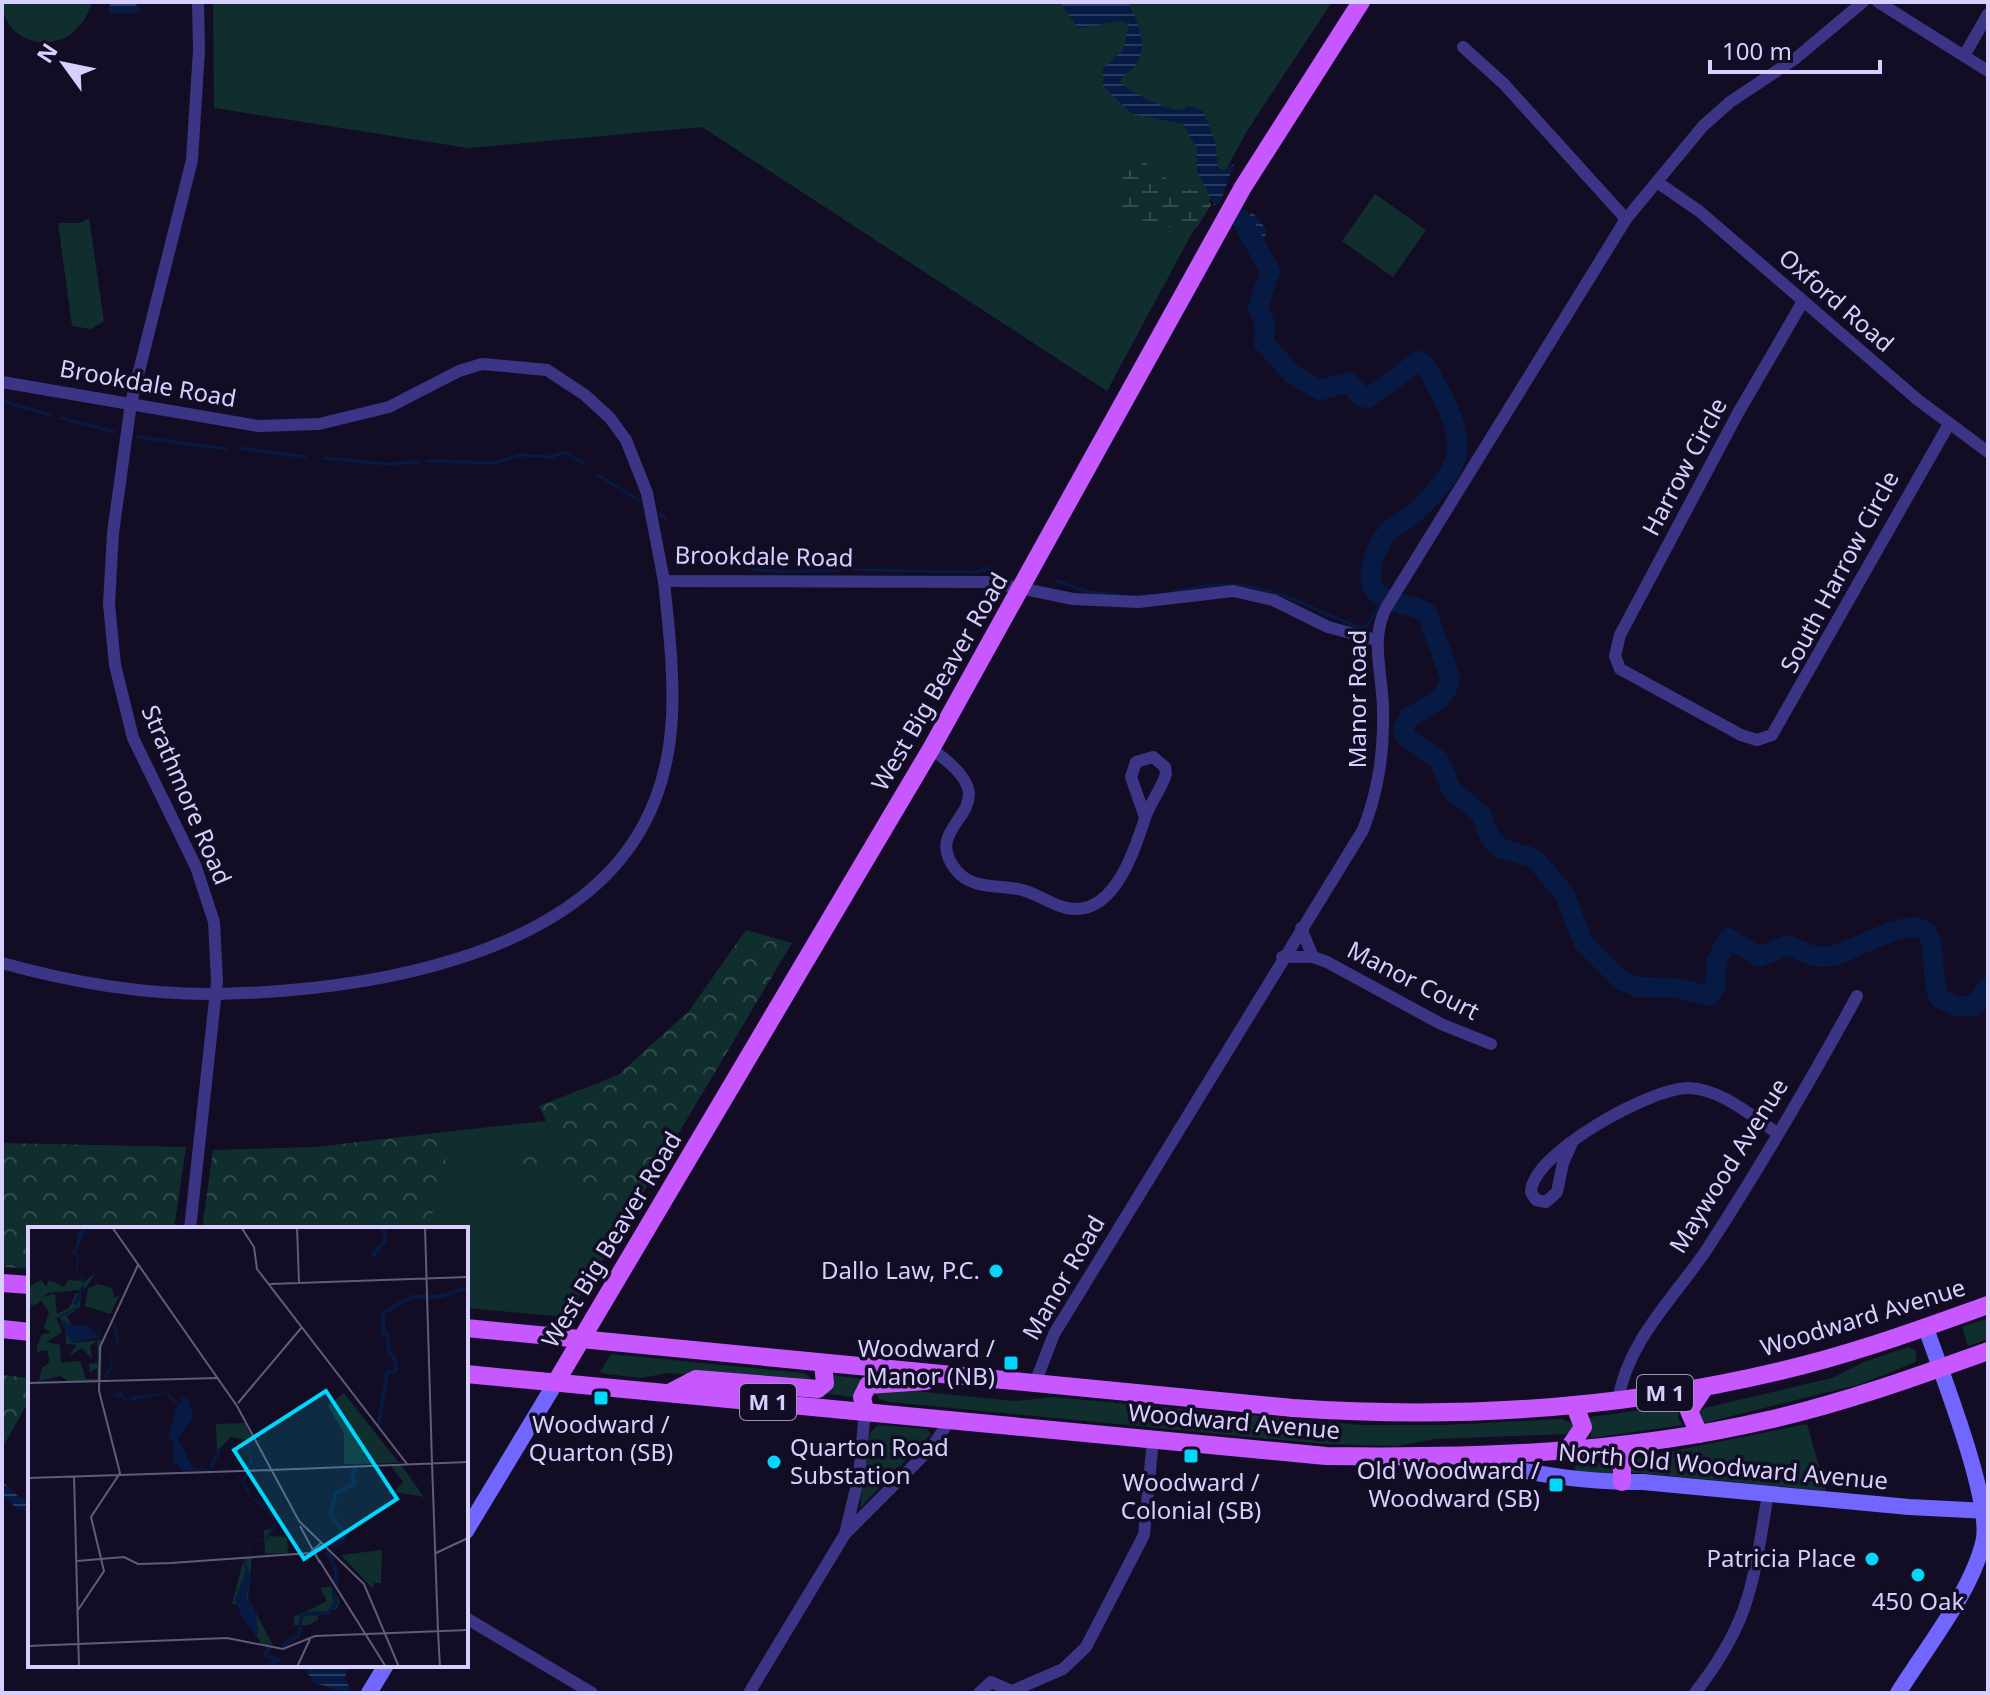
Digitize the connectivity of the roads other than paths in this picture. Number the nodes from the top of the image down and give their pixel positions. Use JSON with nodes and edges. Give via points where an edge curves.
{"nodes":[{"id":1,"x":198,"y":2,"type":"edge"},
{"id":2,"x":1361,"y":2,"type":"edge"},
{"id":3,"x":1863,"y":2,"type":"edge"},
{"id":4,"x":1878,"y":2,"type":"edge"},
{"id":5,"x":1988,"y":14,"type":"edge"},
{"id":6,"x":1463,"y":47,"type":"dead end"},
{"id":7,"x":1964,"y":56,"type":"junction"},
{"id":8,"x":1988,"y":71,"type":"edge"},
{"id":9,"x":1657,"y":182,"type":"junction"},
{"id":10,"x":1626,"y":219,"type":"junction"},
{"id":11,"x":1802,"y":303,"type":"junction"},
{"id":12,"x":2,"y":382,"type":"edge"},
{"id":13,"x":131,"y":403,"type":"junction"},
{"id":14,"x":1949,"y":424,"type":"junction"},
{"id":15,"x":1988,"y":452,"type":"edge"},
{"id":16,"x":664,"y":581,"type":"junction"},
{"id":17,"x":1022,"y":587,"type":"junction"},
{"id":18,"x":1376,"y":640,"type":"junction"},
{"id":19,"x":1768,"y":739,"type":"joint"},
{"id":20,"x":931,"y":749,"type":"junction"},
{"id":21,"x":1145,"y":817,"type":"dead end"},
{"id":22,"x":1301,"y":928,"type":"junction"},
{"id":23,"x":1282,"y":957,"type":"junction"},
{"id":24,"x":1313,"y":957,"type":"junction"},
{"id":25,"x":2,"y":963,"type":"edge"},
{"id":26,"x":216,"y":994,"type":"junction"},
{"id":27,"x":1857,"y":996,"type":"dead end"},
{"id":28,"x":1491,"y":1044,"type":"dead end"},
{"id":29,"x":1777,"y":1133,"type":"junction"},
{"id":30,"x":1572,"y":1143,"type":"junction"},
{"id":31,"x":190,"y":1227,"type":"edge"},
{"id":32,"x":2,"y":1283,"type":"edge"},
{"id":33,"x":28,"y":1285,"type":"edge"},
{"id":34,"x":1988,"y":1305,"type":"edge"},
{"id":35,"x":468,"y":1328,"type":"edge"},
{"id":36,"x":1926,"y":1328,"type":"junction"},
{"id":37,"x":2,"y":1329,"type":"edge"},
{"id":38,"x":28,"y":1332,"type":"edge"},
{"id":39,"x":581,"y":1339,"type":"junction"},
{"id":40,"x":1988,"y":1351,"type":"edge"},
{"id":41,"x":823,"y":1364,"type":"junction"},
{"id":42,"x":1940,"y":1369,"type":"junction"},
{"id":43,"x":468,"y":1374,"type":"edge"},
{"id":44,"x":957,"y":1377,"type":"junction"},
{"id":45,"x":556,"y":1382,"type":"junction"},
{"id":46,"x":1035,"y":1383,"type":"junction"},
{"id":47,"x":1705,"y":1387,"type":"junction"},
{"id":48,"x":671,"y":1392,"type":"junction"},
{"id":49,"x":1618,"y":1401,"type":"junction"},
{"id":50,"x":1575,"y":1406,"type":"junction"},
{"id":51,"x":865,"y":1411,"type":"junction"},
{"id":52,"x":950,"y":1420,"type":"junction"},
{"id":53,"x":1699,"y":1434,"type":"junction"},
{"id":54,"x":1153,"y":1439,"type":"junction"},
{"id":55,"x":1630,"y":1445,"type":"junction"},
{"id":56,"x":1567,"y":1451,"type":"junction"},
{"id":57,"x":1455,"y":1456,"type":"junction"},
{"id":58,"x":1622,"y":1482,"type":"junction"},
{"id":59,"x":1768,"y":1494,"type":"junction"},
{"id":60,"x":1986,"y":1511,"type":"edge"},
{"id":61,"x":468,"y":1528,"type":"edge"},
{"id":62,"x":845,"y":1534,"type":"junction"},
{"id":63,"x":468,"y":1619,"type":"edge"},
{"id":64,"x":385,"y":1667,"type":"edge"},
{"id":65,"x":1012,"y":1692,"type":"edge"},
{"id":66,"x":369,"y":1693,"type":"edge"},
{"id":67,"x":592,"y":1693,"type":"edge"},
{"id":68,"x":749,"y":1693,"type":"edge"},
{"id":69,"x":979,"y":1693,"type":"edge"},
{"id":70,"x":1695,"y":1693,"type":"edge"},
{"id":71,"x":1898,"y":1693,"type":"edge"}],
"edges":[{"from":1,"to":13,"type":"street","name":"Strathmore Road","via":[[189,175]]},
{"from":2,"to":17,"type":"main road","name":"West Big Beaver Road","via":[[1243,187]]},
{"from":3,"to":9,"type":"street","name":"Manor Road","via":[[1796,58],[1730,102]]},
{"from":4,"to":7,"type":"street"},
{"from":5,"to":7,"type":"street"},
{"from":6,"to":10,"type":"street","via":[[1504,84]]},
{"from":7,"to":8,"type":"street"},
{"from":9,"to":10,"type":"street","name":"Manor Road"},
{"from":9,"to":11,"type":"street","name":"Oxford Road","via":[[1699,211]]},
{"from":10,"to":18,"type":"street","name":"Manor Road","via":[[1386,608]]},
{"from":11,"to":14,"type":"street","name":"Oxford Road"},
{"from":11,"to":19,"type":"street","name":"Harrow Circle","via":[[1620,635],[1615,656],[1627,674],[1741,735]]},
{"from":12,"to":13,"type":"street","name":"Brookdale Road"},
{"from":13,"to":16,"type":"street","name":"Brookdale Road","via":[[258,426],[324,424],[389,407],[482,364],[547,370],[585,395],[626,440],[647,493]]},
{"from":13,"to":26,"type":"street","name":"Strathmore Road","via":[[111,558],[115,665],[133,738],[188,848],[210,907]]},
{"from":14,"to":15,"type":"street","name":"Oxford Road"},
{"from":14,"to":19,"type":"street","name":"South Harrow Circle"},
{"from":16,"to":17,"type":"street","name":"Brookdale Road","via":[[910,580]]},
{"from":16,"to":26,"type":"street","via":[[674,702],[671,740],[645,823],[599,883],[535,926],[436,964],[360,981]]},
{"from":17,"to":18,"type":"street","name":"Brookdale Road","via":[[1073,599],[1139,602],[1247,592]]},
{"from":17,"to":20,"type":"main road","name":"West Big Beaver Road"},
{"from":18,"to":22,"type":"street","name":"Manor Road","via":[[1383,732],[1375,797],[1356,844]]},
{"from":20,"to":21,"type":"street","via":[[970,784],[947,851],[955,870],[970,882],[1026,890],[1073,909],[1086,908],[1117,881]]},
{"from":20,"to":39,"type":"main road","name":"West Big Beaver Road"},
{"from":22,"to":23,"type":"street","name":"Manor Road"},
{"from":22,"to":24,"type":"street","name":"Manor Court"},
{"from":23,"to":24,"type":"street","name":"Manor Court"},
{"from":23,"to":46,"type":"street","name":"Manor Road","via":[[1054,1334]]},
{"from":24,"to":28,"type":"street","name":"Manor Court"},
{"from":25,"to":26,"type":"street","via":[[90,982]]},
{"from":26,"to":31,"type":"street","name":"Strathmore Road"},
{"from":27,"to":29,"type":"street","name":"Maywood Avenue"},
{"from":29,"to":30,"type":"street","via":[[1717,1095],[1688,1088],[1648,1099]]},
{"from":29,"to":49,"type":"street","name":"Maywood Avenue","via":[[1624,1372]]},
{"from":30,"to":30,"type":"street","via":[[1557,1192],[1546,1202],[1536,1200],[1531,1187],[1536,1174]]},
{"from":32,"to":33,"type":"main road"},
{"from":34,"to":36,"type":"main road","name":"Woodward Avenue","number":"M 1"},
{"from":35,"to":39,"type":"main road","number":"M 1"},
{"from":36,"to":42,"type":"street"},
{"from":36,"to":47,"type":"main road","name":"Woodward Avenue","number":"M 1"},
{"from":37,"to":38,"type":"main road"},
{"from":39,"to":41,"type":"main road","number":"M 1"},
{"from":39,"to":45,"type":"main road","name":"West Big Beaver Road"},
{"from":40,"to":42,"type":"main road","name":"Woodward Avenue","number":"M 1"},
{"from":41,"to":44,"type":"main road","number":"M 1"},
{"from":41,"to":48,"type":"main road","via":[[825,1383],[818,1389],[696,1379]]},
{"from":42,"to":53,"type":"main road","name":"Woodward Avenue","number":"M 1","via":[[1810,1410]]},
{"from":42,"to":60,"type":"street"},
{"from":43,"to":45,"type":"main road","name":"Woodward Avenue","number":"M 1"},
{"from":44,"to":46,"type":"main road","number":"M 1"},
{"from":44,"to":51,"type":"main road","via":[[874,1383],[862,1391]]},
{"from":45,"to":48,"type":"main road","name":"Woodward Avenue","number":"M 1"},
{"from":45,"to":61,"type":"street"},
{"from":46,"to":50,"type":"main road","name":"Woodward Avenue","number":"M 1","via":[[1397,1414]]},
{"from":47,"to":49,"type":"main road","name":"Woodward Avenue","number":"M 1"},
{"from":47,"to":53,"type":"main road","via":[[1689,1411]]},
{"from":48,"to":51,"type":"main road","name":"Woodward Avenue","number":"M 1"},
{"from":49,"to":50,"type":"main road","name":"Woodward Avenue","number":"M 1"},
{"from":50,"to":56,"type":"main road","via":[[1583,1427]]},
{"from":51,"to":52,"type":"main road","name":"Woodward Avenue","number":"M 1"},
{"from":51,"to":62,"type":"street","via":[[859,1476]]},
{"from":52,"to":54,"type":"main road","name":"Woodward Avenue","number":"M 1"},
{"from":52,"to":62,"type":"street","via":[[932,1447]]},
{"from":53,"to":55,"type":"main road","name":"Woodward Avenue","number":"M 1"},
{"from":54,"to":57,"type":"main road","name":"Woodward Avenue","number":"M 1","via":[[1326,1456]]},
{"from":54,"to":65,"type":"street","via":[[1144,1535],[1086,1647],[1063,1669]]},
{"from":55,"to":56,"type":"main road","name":"Woodward Avenue","number":"M 1"},
{"from":55,"to":58,"type":"main road"},
{"from":56,"to":57,"type":"main road","name":"Woodward Avenue","number":"M 1"},
{"from":57,"to":58,"type":"street","name":"North Old Woodward Avenue","via":[[1521,1471]]},
{"from":58,"to":59,"type":"street","name":"North Old Woodward Avenue"},
{"from":59,"to":60,"type":"street","name":"North Old Woodward Avenue"},
{"from":59,"to":70,"type":"street","via":[[1746,1609],[1732,1641]]},
{"from":60,"to":71,"type":"street","via":[[1984,1539],[1972,1570]]},
{"from":62,"to":68,"type":"street"},
{"from":63,"to":67,"type":"street"},
{"from":64,"to":66,"type":"street"},
{"from":65,"to":69,"type":"street","via":[[991,1682]]}]}
